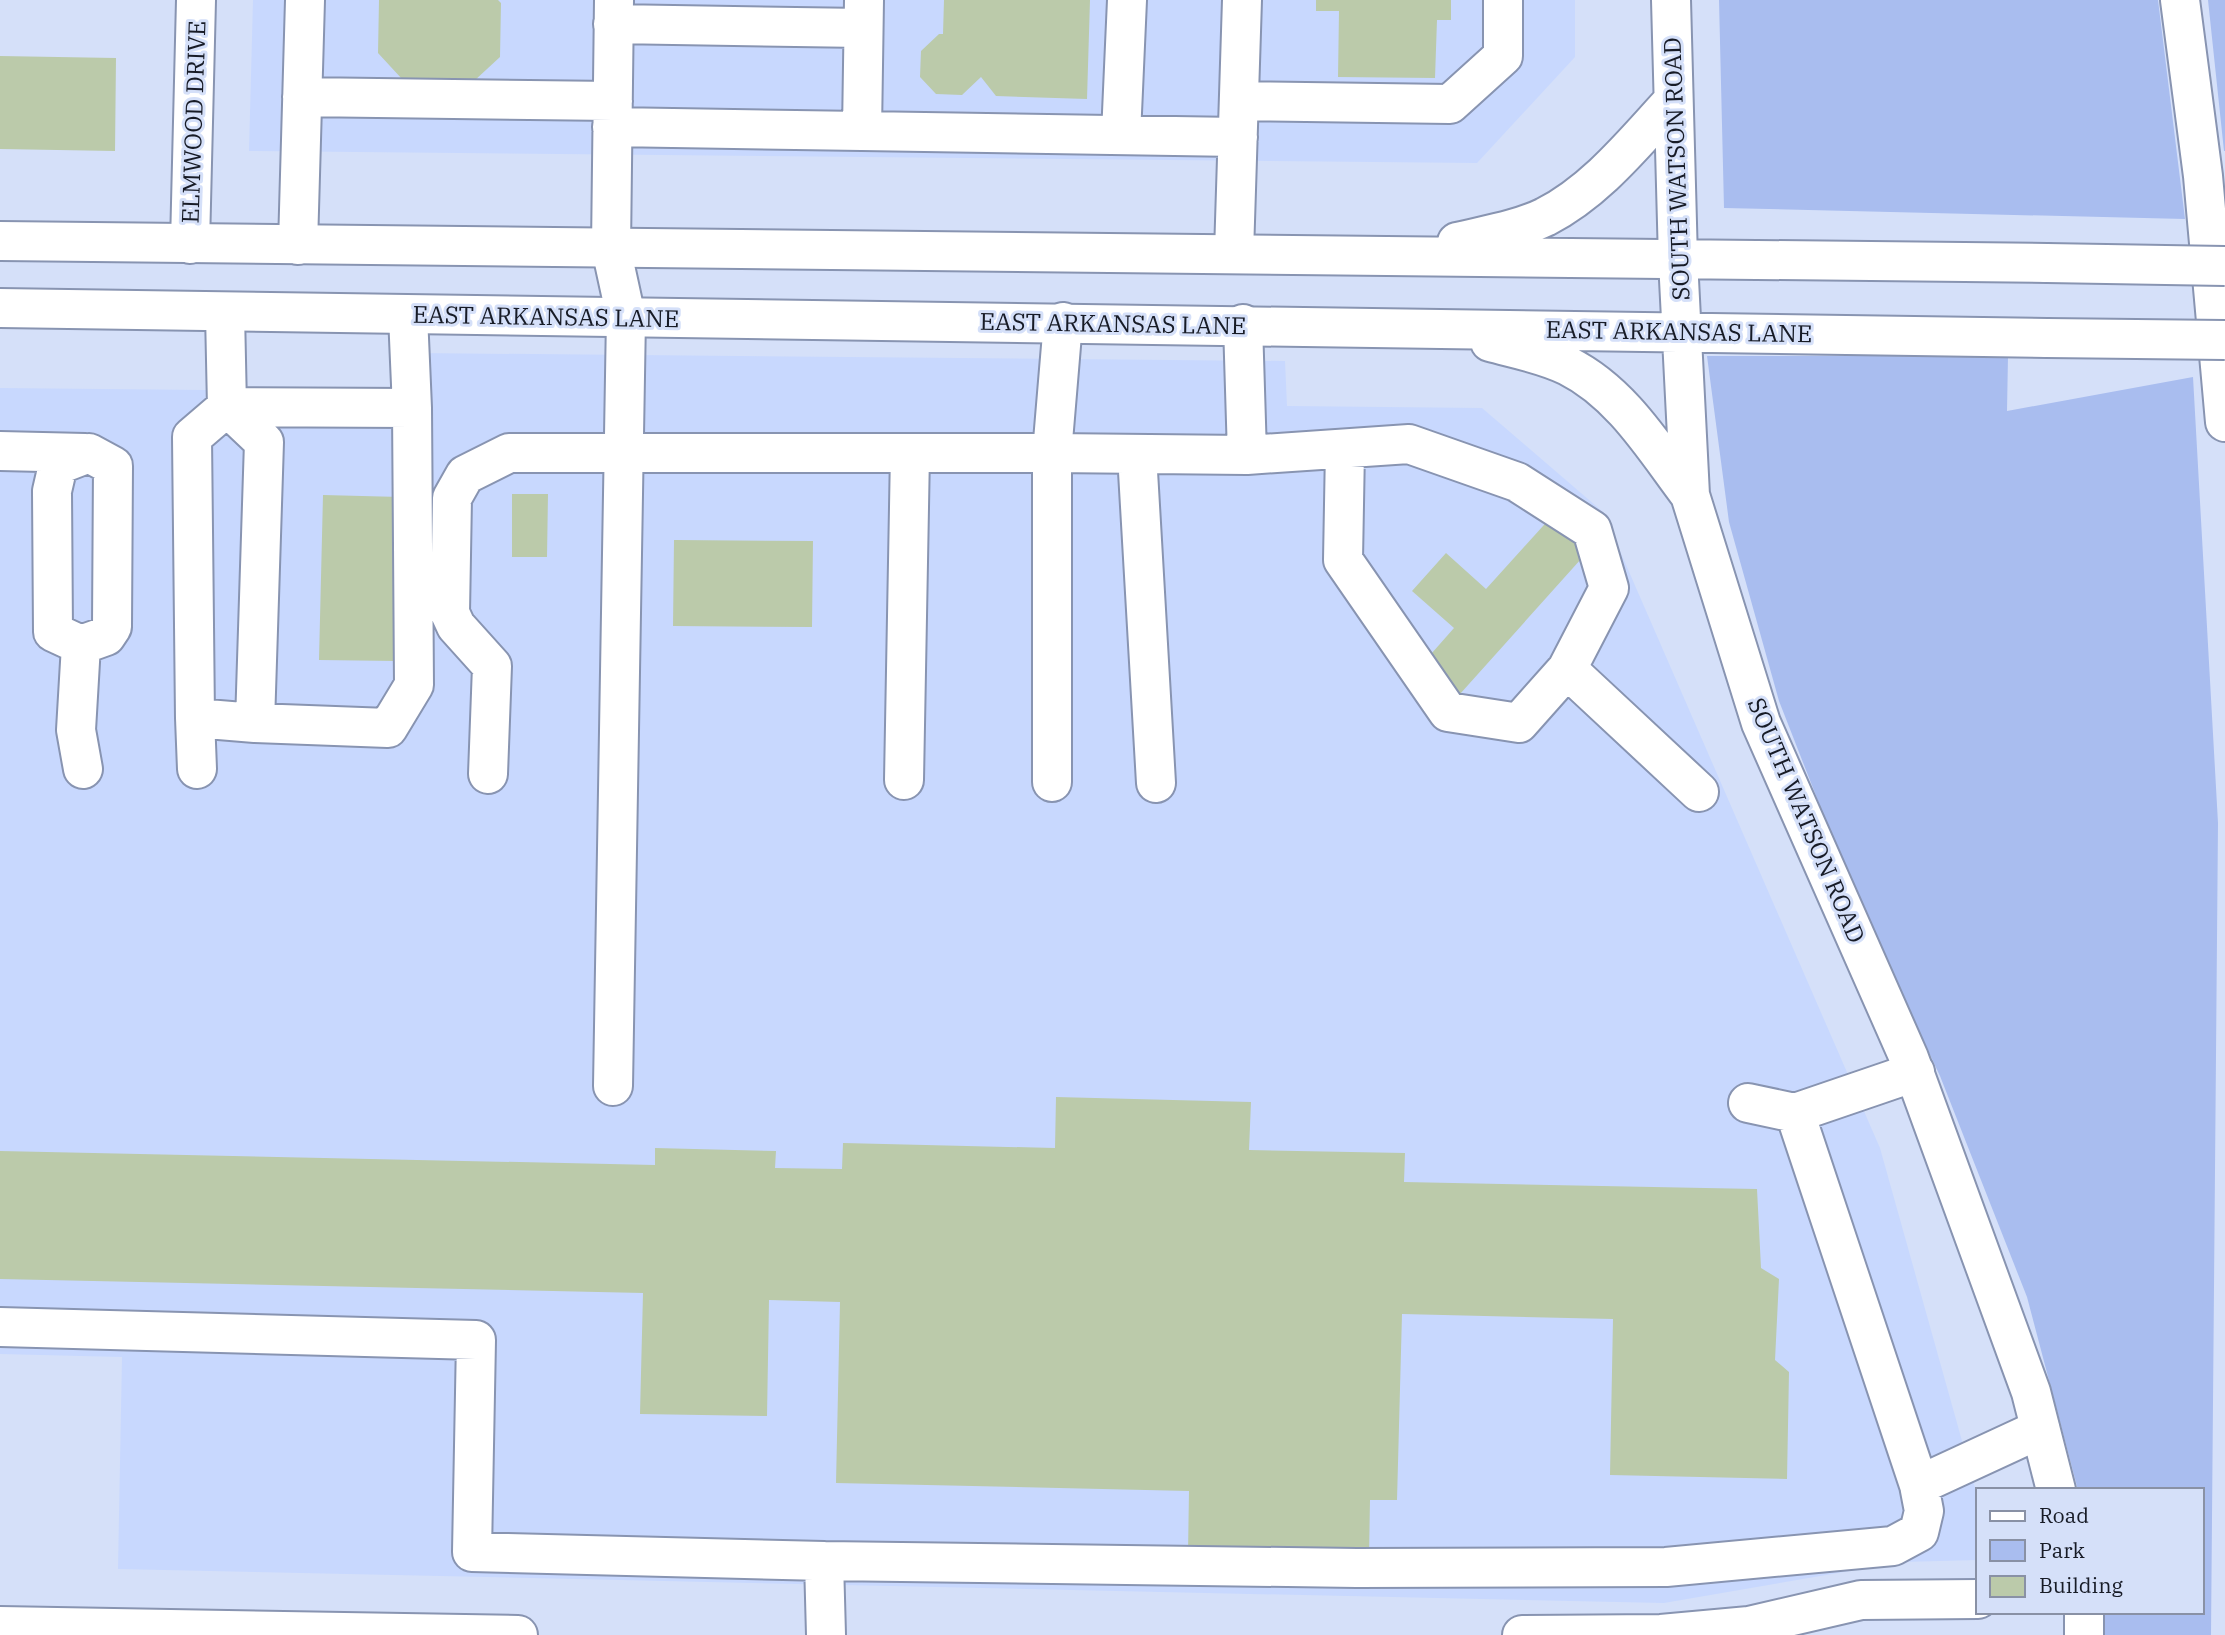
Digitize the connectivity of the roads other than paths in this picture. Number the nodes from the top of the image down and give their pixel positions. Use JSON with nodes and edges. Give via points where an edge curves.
{"nodes":[{"id":1,"x":197,"y":0,"type":"edge"},
{"id":2,"x":305,"y":0,"type":"edge"},
{"id":3,"x":1127,"y":0,"type":"edge"},
{"id":4,"x":1242,"y":0,"type":"edge"},
{"id":5,"x":1503,"y":0,"type":"edge"},
{"id":6,"x":1671,"y":0,"type":"edge"},
{"id":7,"x":2180,"y":0,"type":"edge"},
{"id":8,"x":614,"y":12,"type":"edge"},
{"id":9,"x":864,"y":14,"type":"edge"},
{"id":10,"x":302,"y":97,"type":"junction"},
{"id":11,"x":1672,"y":102,"type":"junction"},
{"id":12,"x":612,"y":114,"type":"junction"},
{"id":13,"x":1239,"y":119,"type":"junction"},
{"id":14,"x":862,"y":131,"type":"junction"},
{"id":15,"x":1121,"y":135,"type":"junction"},
{"id":16,"x":0,"y":241,"type":"edge"},
{"id":17,"x":190,"y":244,"type":"junction"},
{"id":18,"x":298,"y":245,"type":"junction"},
{"id":19,"x":611,"y":248,"type":"junction"},
{"id":20,"x":1234,"y":253,"type":"junction"},
{"id":21,"x":1397,"y":255,"type":"junction"},
{"id":22,"x":1678,"y":260,"type":"junction"},
{"id":23,"x":2225,"y":266,"type":"edge"},
{"id":24,"x":0,"y":308,"type":"edge"},
{"id":25,"x":225,"y":313,"type":"junction"},
{"id":26,"x":408,"y":315,"type":"junction"},
{"id":27,"x":626,"y":317,"type":"junction"},
{"id":28,"x":1063,"y":322,"type":"junction"},
{"id":29,"x":1243,"y":324,"type":"junction"},
{"id":30,"x":1434,"y":327,"type":"junction"},
{"id":31,"x":1681,"y":331,"type":"junction"},
{"id":32,"x":2225,"y":340,"type":"edge"},
{"id":33,"x":227,"y":407,"type":"junction"},
{"id":34,"x":412,"y":408,"type":"junction"},
{"id":35,"x":2225,"y":422,"type":"edge"},
{"id":36,"x":1345,"y":449,"type":"junction"},
{"id":37,"x":0,"y":451,"type":"edge"},
{"id":38,"x":624,"y":452,"type":"junction"},
{"id":39,"x":89,"y":453,"type":"junction"},
{"id":40,"x":910,"y":453,"type":"junction"},
{"id":41,"x":1052,"y":453,"type":"junction"},
{"id":42,"x":1137,"y":454,"type":"junction"},
{"id":43,"x":1247,"y":455,"type":"junction"},
{"id":44,"x":1690,"y":495,"type":"junction"},
{"id":45,"x":80,"y":645,"type":"junction"},
{"id":46,"x":1567,"y":669,"type":"junction"},
{"id":47,"x":195,"y":718,"type":"junction"},
{"id":48,"x":255,"y":723,"type":"junction"},
{"id":49,"x":83,"y":769,"type":"dead end"},
{"id":50,"x":197,"y":769,"type":"dead end"},
{"id":51,"x":488,"y":774,"type":"dead end"},
{"id":52,"x":904,"y":780,"type":"dead end"},
{"id":53,"x":1052,"y":782,"type":"dead end"},
{"id":54,"x":1156,"y":783,"type":"dead end"},
{"id":55,"x":1699,"y":792,"type":"dead end"},
{"id":56,"x":1915,"y":1072,"type":"junction"},
{"id":57,"x":613,"y":1086,"type":"dead end"},
{"id":58,"x":1748,"y":1102,"type":"dead end"},
{"id":59,"x":1795,"y":1112,"type":"junction"},
{"id":60,"x":0,"y":1327,"type":"edge"},
{"id":61,"x":2040,"y":1430,"type":"junction"},
{"id":62,"x":1919,"y":1485,"type":"junction"},
{"id":63,"x":2055,"y":1488,"type":"edge"},
{"id":64,"x":824,"y":1561,"type":"junction"},
{"id":65,"x":1976,"y":1599,"type":"edge"},
{"id":66,"x":2084,"y":1614,"type":"edge"},
{"id":67,"x":0,"y":1626,"type":"edge"},
{"id":68,"x":1747,"y":1630,"type":"edge"},
{"id":69,"x":500,"y":1635,"type":"edge"},
{"id":70,"x":826,"y":1635,"type":"edge"},
{"id":71,"x":1521,"y":1635,"type":"edge"},
{"id":72,"x":2084,"y":1635,"type":"edge"}],
"edges":[{"from":1,"to":17,"type":"main road","name":"ELMWOOD DRIVE"},
{"from":2,"to":10,"type":"main road"},
{"from":3,"to":15,"type":"main road"},
{"from":4,"to":13,"type":"main road"},
{"from":5,"to":13,"type":"main road","via":[[1503,56],[1450,104]]},
{"from":6,"to":11,"type":"main road","name":"SOUTH WATSON ROAD"},
{"from":7,"to":35,"type":"main road","via":[[2203,176]]},
{"from":8,"to":9,"type":"main road"},
{"from":8,"to":12,"type":"main road"},
{"from":9,"to":14,"type":"main road"},
{"from":10,"to":12,"type":"main road"},
{"from":10,"to":18,"type":"main road"},
{"from":11,"to":21,"type":"main road","via":[[1598,179],[1544,217]]},
{"from":11,"to":22,"type":"main road","name":"SOUTH WATSON ROAD"},
{"from":12,"to":14,"type":"main road"},
{"from":12,"to":19,"type":"main road"},
{"from":13,"to":15,"type":"main road"},
{"from":13,"to":20,"type":"main road"},
{"from":14,"to":15,"type":"main road"},
{"from":16,"to":17,"type":"main road"},
{"from":17,"to":18,"type":"main road"},
{"from":18,"to":19,"type":"main road"},
{"from":19,"to":20,"type":"main road"},
{"from":19,"to":27,"type":"main road"},
{"from":20,"to":21,"type":"main road"},
{"from":21,"to":22,"type":"main road"},
{"from":22,"to":23,"type":"main road","bridge":true},
{"from":22,"to":31,"type":"main road","name":"SOUTH WATSON ROAD"},
{"from":24,"to":25,"type":"main road","name":"EAST ARKANSAS LANE"},
{"from":25,"to":26,"type":"main road","name":"EAST ARKANSAS LANE"},
{"from":25,"to":33,"type":"main road"},
{"from":26,"to":27,"type":"main road","name":"EAST ARKANSAS LANE"},
{"from":26,"to":34,"type":"main road"},
{"from":27,"to":28,"type":"main road","name":"EAST ARKANSAS LANE"},
{"from":27,"to":38,"type":"main road"},
{"from":28,"to":29,"type":"main road","name":"EAST ARKANSAS LANE"},
{"from":28,"to":41,"type":"main road"},
{"from":29,"to":30,"type":"main road","name":"EAST ARKANSAS LANE"},
{"from":29,"to":43,"type":"main road"},
{"from":30,"to":31,"type":"main road","name":"EAST ARKANSAS LANE"},
{"from":30,"to":44,"type":"main road","via":[[1533,354],[1567,366],[1597,384],[1629,415]]},
{"from":31,"to":32,"type":"main road","name":"EAST ARKANSAS LANE","bridge":true},
{"from":31,"to":44,"type":"main road","name":"SOUTH WATSON ROAD"},
{"from":33,"to":34,"type":"main road"},
{"from":33,"to":47,"type":"main road","via":[[192,437]]},
{"from":33,"to":48,"type":"main road","via":[[264,442]]},
{"from":34,"to":48,"type":"main road","via":[[414,685],[388,728]]},
{"from":36,"to":43,"type":"main road"},
{"from":36,"to":46,"type":"main road","via":[[1409,444],[1517,482],[1592,530],[1609,588]]},
{"from":36,"to":46,"type":"main road","via":[[1343,560],[1448,712],[1519,723]]},
{"from":37,"to":39,"type":"main road"},
{"from":38,"to":40,"type":"main road"},
{"from":38,"to":51,"type":"main road","via":[[509,453],[465,475],[452,498],[450,613],[492,666]]},
{"from":38,"to":57,"type":"main road"},
{"from":39,"to":45,"type":"main road","via":[[113,466],[113,627],[106,636]]},
{"from":39,"to":45,"type":"main road","via":[[58,465],[52,491],[53,632]]},
{"from":40,"to":41,"type":"main road"},
{"from":40,"to":52,"type":"main road"},
{"from":41,"to":42,"type":"main road"},
{"from":41,"to":53,"type":"main road"},
{"from":42,"to":43,"type":"main road"},
{"from":42,"to":54,"type":"main road"},
{"from":44,"to":56,"type":"main road","name":"SOUTH WATSON ROAD","via":[[1761,723]]},
{"from":45,"to":49,"type":"main road","via":[[76,730]]},
{"from":46,"to":55,"type":"main road"},
{"from":47,"to":48,"type":"main road"},
{"from":47,"to":50,"type":"main road"},
{"from":56,"to":59,"type":"main road"},
{"from":56,"to":61,"type":"main road","name":"SOUTH WATSON ROAD","via":[[2031,1392]]},
{"from":58,"to":59,"type":"main road"},
{"from":59,"to":62,"type":"main road"},
{"from":60,"to":64,"type":"main road","via":[[476,1340],[471,1552]]},
{"from":61,"to":62,"type":"main road"},
{"from":61,"to":63,"type":"main road","name":"SOUTH WATSON ROAD"},
{"from":62,"to":64,"type":"main road","via":[[1924,1511],[1919,1532],[1893,1546],[1666,1566],[1357,1568]]},
{"from":64,"to":70,"type":"main road"},
{"from":65,"to":68,"type":"main road","via":[[1861,1600]]},
{"from":66,"to":72,"type":"main road"},
{"from":67,"to":69,"type":"main road"},
{"from":68,"to":71,"type":"main road"}]}
